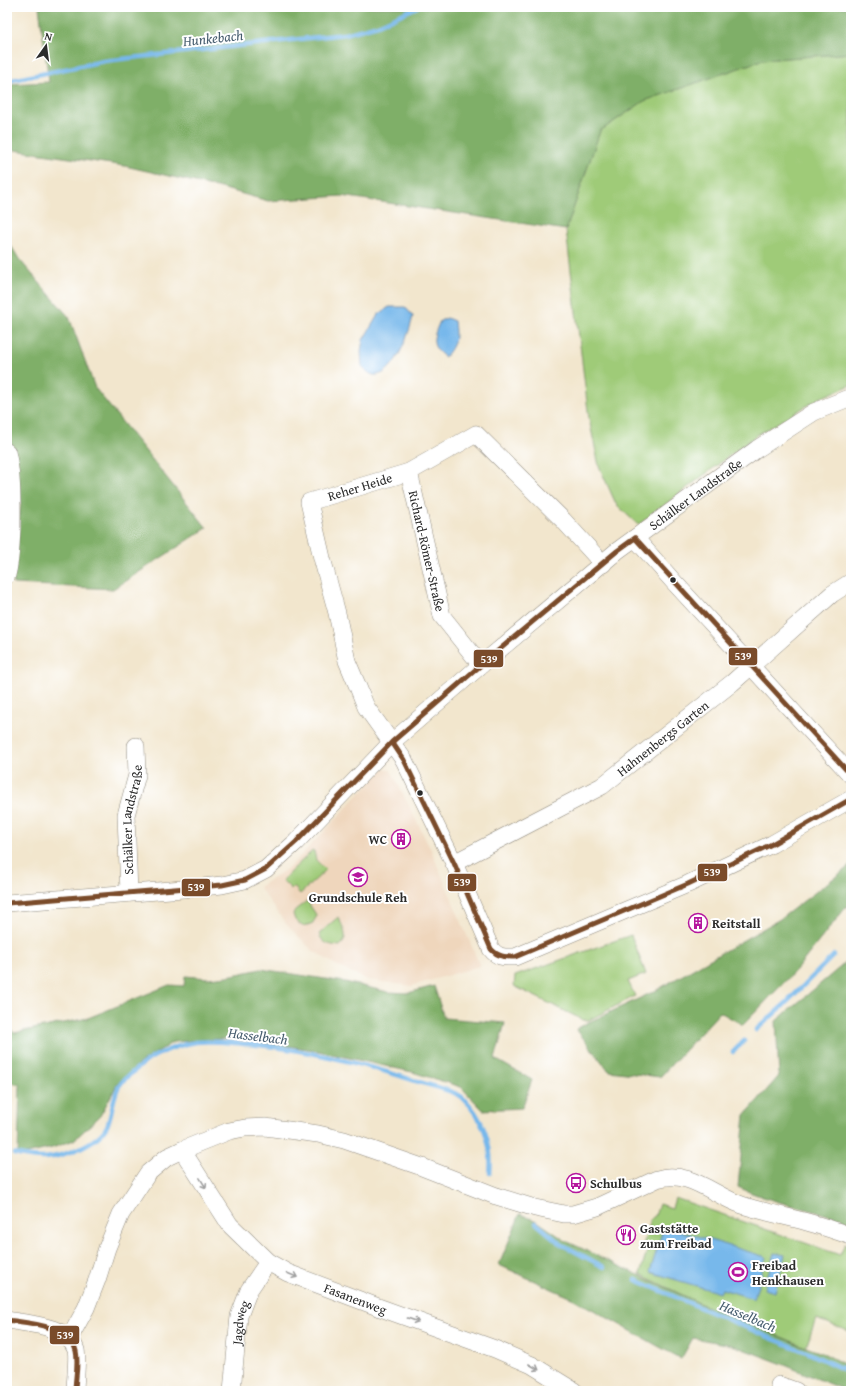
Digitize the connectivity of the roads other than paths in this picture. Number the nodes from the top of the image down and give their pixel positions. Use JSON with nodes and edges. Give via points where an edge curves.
{"nodes":[{"id":1,"x":851,"y":397,"type":"edge"},
{"id":2,"x":7,"y":452,"type":"edge"},
{"id":3,"x":409,"y":472,"type":"junction"},
{"id":4,"x":635,"y":538,"type":"junction"},
{"id":5,"x":603,"y":564,"type":"junction"},
{"id":6,"x":7,"y":575,"type":"edge"},
{"id":7,"x":851,"y":582,"type":"edge"},
{"id":8,"x":481,"y":665,"type":"junction"},
{"id":9,"x":751,"y":666,"type":"junction"},
{"id":10,"x":392,"y":742,"type":"junction"},
{"id":11,"x":136,"y":746,"type":"dead end"},
{"id":12,"x":851,"y":775,"type":"edge"},
{"id":13,"x":851,"y":799,"type":"edge"},
{"id":14,"x":454,"y":863,"type":"junction"},
{"id":15,"x":129,"y":893,"type":"junction"},
{"id":16,"x":7,"y":903,"type":"edge"},
{"id":17,"x":182,"y":1150,"type":"junction"},
{"id":18,"x":851,"y":1236,"type":"edge"},
{"id":19,"x":268,"y":1262,"type":"junction"},
{"id":20,"x":7,"y":1320,"type":"edge"},
{"id":21,"x":69,"y":1339,"type":"junction"},
{"id":22,"x":779,"y":1385,"type":"dead end"},
{"id":23,"x":75,"y":1391,"type":"edge"},
{"id":24,"x":232,"y":1391,"type":"edge"},
{"id":25,"x":574,"y":1391,"type":"edge"},
{"id":26,"x":796,"y":1391,"type":"edge"}],
"edges":[{"from":1,"to":4,"type":"street","name":"Schälker Landstraße","via":[[814,412],[786,430]]},
{"from":2,"to":6,"type":"street","via":[[12,501],[11,556]]},
{"from":3,"to":5,"type":"street","name":"Reher Heide","via":[[476,434],[563,520]]},
{"from":3,"to":8,"type":"street","name":"Richard-Römer-Straße","via":[[442,616]]},
{"from":3,"to":10,"type":"street","name":"Reher Heide","via":[[309,502],[347,661],[366,707]]},
{"from":4,"to":5,"type":"street","name":"Schälker Landstraße"},
{"from":4,"to":9,"type":"street"},
{"from":5,"to":8,"type":"street","name":"Schälker Landstraße"},
{"from":7,"to":9,"type":"street","name":"Hahnenbergs Garten","via":[[832,594]]},
{"from":8,"to":10,"type":"street","name":"Schälker Landstraße"},
{"from":9,"to":12,"type":"street"},
{"from":9,"to":14,"type":"street","name":"Hahnenbergs Garten","via":[[602,786]]},
{"from":10,"to":14,"type":"street","via":[[404,760]]},
{"from":10,"to":15,"type":"street","name":"Schälker Landstraße","via":[[296,842],[266,869],[245,880],[222,885]]},
{"from":11,"to":15,"type":"street","name":"Schälker Landstraße","via":[[137,775],[126,815]]},
{"from":13,"to":14,"type":"street","via":[[772,844],[688,884],[515,957],[501,957],[490,949]]},
{"from":15,"to":16,"type":"street","name":"Schälker Landstraße"},
{"from":17,"to":18,"type":"street","via":[[229,1131],[246,1128],[265,1127],[318,1134],[367,1148],[496,1196],[564,1214],[597,1207],[652,1180],[673,1176],[694,1182],[741,1205]]},
{"from":17,"to":19,"type":"street","name":"Fasanenweg","one_way":true,"via":[[230,1225]]},
{"from":17,"to":21,"type":"street","via":[[167,1157],[148,1173],[121,1214],[86,1308]]},
{"from":19,"to":24,"type":"street","name":"Jagdweg","via":[[249,1290],[239,1316]]},
{"from":19,"to":25,"type":"street","name":"Fasanenweg","one_way":true,"via":[[295,1276],[378,1308],[495,1349],[532,1365]]},
{"from":20,"to":21,"type":"street","via":[[49,1328]]},
{"from":21,"to":23,"type":"street","via":[[76,1351]]},
{"from":22,"to":26,"type":"street"}]}
